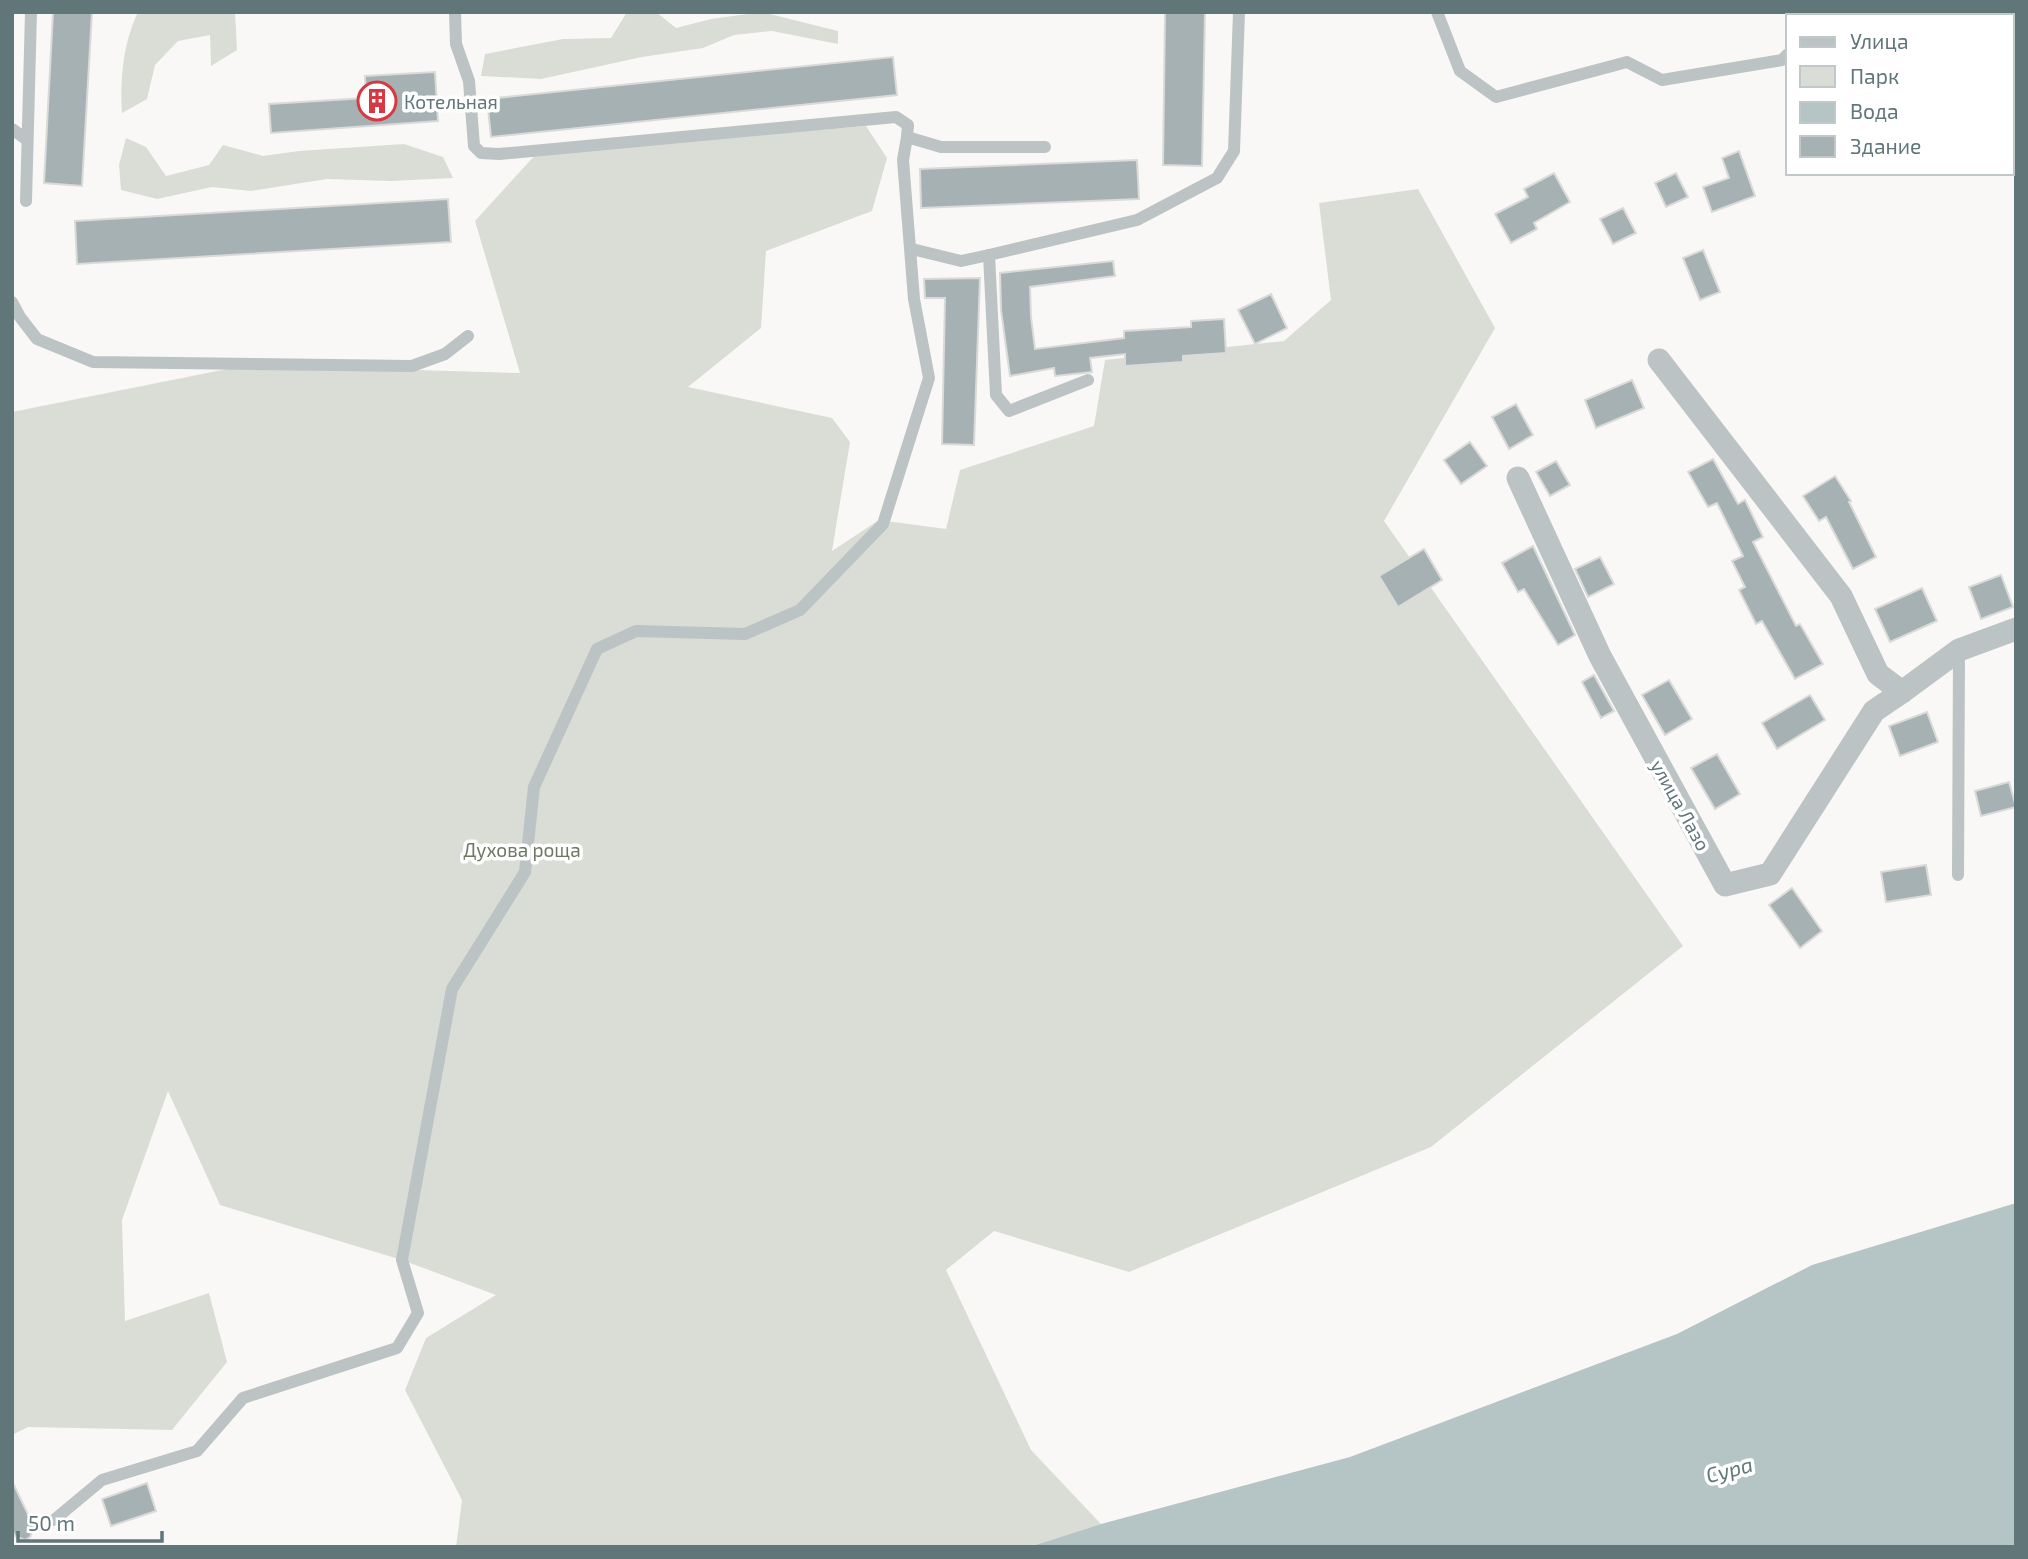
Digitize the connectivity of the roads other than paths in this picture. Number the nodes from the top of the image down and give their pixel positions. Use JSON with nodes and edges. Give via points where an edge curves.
{"nodes":[{"id":1,"x":31,"y":12,"type":"edge"},
{"id":2,"x":455,"y":12,"type":"edge"},
{"id":3,"x":1239,"y":12,"type":"edge"},
{"id":4,"x":1437,"y":12,"type":"edge"},
{"id":5,"x":1786,"y":56,"type":"edge"},
{"id":6,"x":12,"y":129,"type":"edge"},
{"id":7,"x":907,"y":136,"type":"junction"},
{"id":8,"x":26,"y":139,"type":"junction"},
{"id":9,"x":1045,"y":147,"type":"dead end"},
{"id":10,"x":26,"y":201,"type":"dead end"},
{"id":11,"x":912,"y":249,"type":"junction"},
{"id":12,"x":989,"y":255,"type":"junction"},
{"id":13,"x":12,"y":302,"type":"edge"},
{"id":14,"x":468,"y":336,"type":"dead end"},
{"id":15,"x":1659,"y":360,"type":"dead end"},
{"id":16,"x":1088,"y":380,"type":"dead end"},
{"id":17,"x":1518,"y":478,"type":"dead end"},
{"id":18,"x":2016,"y":629,"type":"edge"},
{"id":19,"x":1959,"y":650,"type":"junction"},
{"id":20,"x":1902,"y":692,"type":"junction"},
{"id":21,"x":1958,"y":875,"type":"dead end"},
{"id":22,"x":54,"y":1520,"type":"dead end"}],
"edges":[{"from":1,"to":8,"type":"lane"},
{"from":2,"to":7,"type":"lane","via":[[456,44],[469,81],[474,146],[481,153],[896,117],[908,125]]},
{"from":3,"to":12,"type":"lane","via":[[1234,151],[1217,178],[1137,220]]},
{"from":4,"to":5,"type":"lane","via":[[1460,71],[1496,97],[1627,62],[1662,80]]},
{"from":6,"to":8,"type":"lane"},
{"from":7,"to":9,"type":"lane","via":[[941,147]]},
{"from":7,"to":11,"type":"lane","via":[[903,160]]},
{"from":8,"to":10,"type":"lane"},
{"from":11,"to":12,"type":"lane","via":[[961,261]]},
{"from":11,"to":22,"type":"lane","via":[[915,299],[929,378],[883,524],[800,610],[745,634],[636,631],[597,649],[534,787],[525,872],[452,989],[402,1260],[418,1313],[397,1348],[243,1398],[197,1451],[102,1480]]},
{"from":12,"to":16,"type":"lane","via":[[996,395],[1009,411]]},
{"from":13,"to":14,"type":"lane","via":[[37,339],[93,362],[412,366],[445,354]]},
{"from":15,"to":20,"type":"street","via":[[1841,596],[1878,674]]},
{"from":17,"to":20,"type":"street","name":"улица Лазо","via":[[1600,656],[1725,885],[1770,874],[1874,712]]},
{"from":18,"to":19,"type":"street","name":"улица Лазо"},
{"from":19,"to":20,"type":"street","name":"улица Лазо"},
{"from":19,"to":21,"type":"lane"}]}
